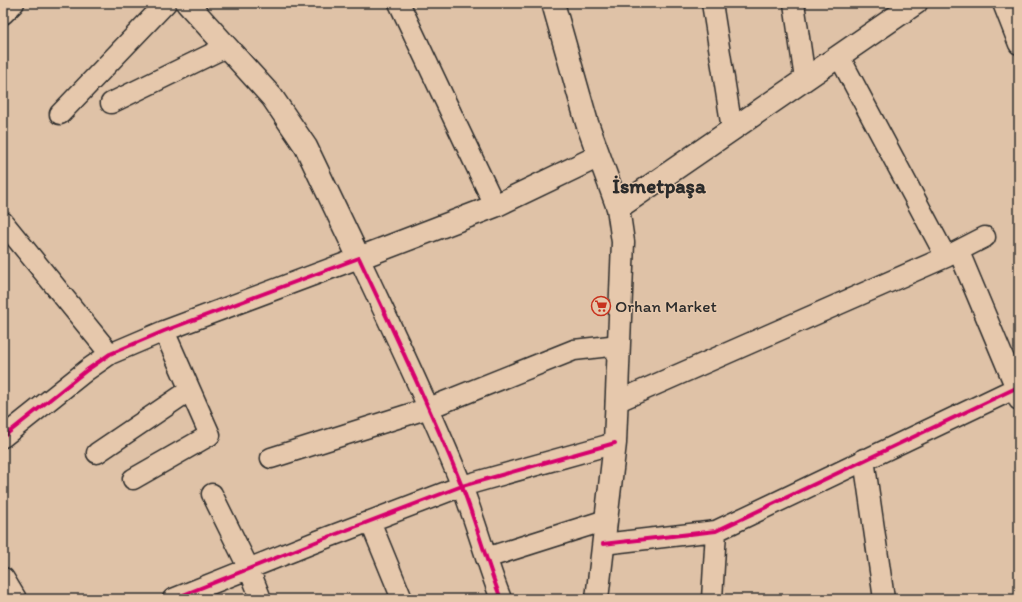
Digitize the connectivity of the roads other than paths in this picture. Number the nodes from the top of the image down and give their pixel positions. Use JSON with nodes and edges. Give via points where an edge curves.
{"nodes":[{"id":1,"x":14,"y":3,"type":"edge"},
{"id":2,"x":166,"y":3,"type":"edge"},
{"id":3,"x":186,"y":3,"type":"edge"},
{"id":4,"x":399,"y":3,"type":"edge"},
{"id":5,"x":553,"y":3,"type":"edge"},
{"id":6,"x":712,"y":3,"type":"edge"},
{"id":7,"x":794,"y":3,"type":"edge"},
{"id":8,"x":916,"y":3,"type":"edge"},
{"id":9,"x":1003,"y":3,"type":"edge"},
{"id":10,"x":3,"y":14,"type":"edge"},
{"id":11,"x":1019,"y":44,"type":"edge"},
{"id":12,"x":226,"y":47,"type":"junction"},
{"id":13,"x":839,"y":56,"type":"junction"},
{"id":14,"x":805,"y":79,"type":"junction"},
{"id":15,"x":111,"y":103,"type":"dead end"},
{"id":16,"x":60,"y":114,"type":"dead end"},
{"id":17,"x":732,"y":129,"type":"junction"},
{"id":18,"x":599,"y":156,"type":"junction"},
{"id":19,"x":494,"y":206,"type":"junction"},
{"id":20,"x":618,"y":208,"type":"junction"},
{"id":21,"x":3,"y":222,"type":"edge"},
{"id":22,"x":985,"y":237,"type":"dead end"},
{"id":23,"x":952,"y":255,"type":"junction"},
{"id":24,"x":358,"y":258,"type":"junction"},
{"id":25,"x":164,"y":331,"type":"junction"},
{"id":26,"x":619,"y":345,"type":"junction"},
{"id":27,"x":110,"y":354,"type":"junction"},
{"id":28,"x":190,"y":390,"type":"junction"},
{"id":29,"x":1018,"y":394,"type":"edge"},
{"id":30,"x":616,"y":402,"type":"junction"},
{"id":31,"x":429,"y":408,"type":"junction"},
{"id":32,"x":3,"y":437,"type":"edge"},
{"id":33,"x":615,"y":443,"type":"junction"},
{"id":34,"x":97,"y":453,"type":"dead end"},
{"id":35,"x":271,"y":458,"type":"dead end"},
{"id":36,"x":864,"y":459,"type":"junction"},
{"id":37,"x":133,"y":479,"type":"dead end"},
{"id":38,"x":462,"y":486,"type":"junction"},
{"id":39,"x":212,"y":494,"type":"dead end"},
{"id":40,"x":606,"y":520,"type":"junction"},
{"id":41,"x":370,"y":521,"type":"junction"},
{"id":42,"x":716,"y":530,"type":"junction"},
{"id":43,"x":603,"y":544,"type":"junction"},
{"id":44,"x":486,"y":558,"type":"junction"},
{"id":45,"x":249,"y":569,"type":"junction"},
{"id":46,"x":3,"y":579,"type":"edge"},
{"id":47,"x":15,"y":599,"type":"edge"},
{"id":48,"x":173,"y":599,"type":"edge"},
{"id":49,"x":261,"y":599,"type":"edge"},
{"id":50,"x":402,"y":599,"type":"edge"},
{"id":51,"x":501,"y":599,"type":"edge"},
{"id":52,"x":597,"y":599,"type":"edge"},
{"id":53,"x":712,"y":599,"type":"edge"},
{"id":54,"x":884,"y":599,"type":"edge"}],
"edges":[{"from":1,"to":10,"type":"street"},
{"from":2,"to":16,"type":"street"},
{"from":3,"to":12,"type":"main road"},
{"from":4,"to":19,"type":"street"},
{"from":5,"to":18,"type":"main road"},
{"from":6,"to":17,"type":"street"},
{"from":7,"to":14,"type":"street"},
{"from":8,"to":13,"type":"main road"},
{"from":9,"to":11,"type":"street"},
{"from":12,"to":15,"type":"street"},
{"from":12,"to":24,"type":"main road","via":[[272,98],[306,147]]},
{"from":13,"to":14,"type":"main road"},
{"from":13,"to":23,"type":"street"},
{"from":14,"to":17,"type":"main road"},
{"from":17,"to":20,"type":"main road"},
{"from":18,"to":19,"type":"main road"},
{"from":18,"to":20,"type":"main road"},
{"from":19,"to":24,"type":"main road"},
{"from":20,"to":26,"type":"main road","via":[[623,242]]},
{"from":21,"to":27,"type":"street"},
{"from":22,"to":23,"type":"street"},
{"from":23,"to":29,"type":"street"},
{"from":23,"to":30,"type":"street"},
{"from":24,"to":25,"type":"street"},
{"from":24,"to":31,"type":"street"},
{"from":25,"to":27,"type":"street"},
{"from":25,"to":28,"type":"street"},
{"from":26,"to":30,"type":"main road"},
{"from":26,"to":31,"type":"street","via":[[574,350]]},
{"from":27,"to":32,"type":"street"},
{"from":28,"to":34,"type":"street"},
{"from":28,"to":37,"type":"street","via":[[210,436]]},
{"from":29,"to":36,"type":"street"},
{"from":30,"to":33,"type":"main road"},
{"from":31,"to":35,"type":"street"},
{"from":31,"to":38,"type":"street"},
{"from":33,"to":38,"type":"street"},
{"from":33,"to":40,"type":"main road"},
{"from":36,"to":42,"type":"street"},
{"from":36,"to":54,"type":"street"},
{"from":38,"to":41,"type":"street"},
{"from":38,"to":44,"type":"street"},
{"from":39,"to":45,"type":"street"},
{"from":40,"to":43,"type":"main road"},
{"from":40,"to":44,"type":"street"},
{"from":41,"to":45,"type":"street"},
{"from":41,"to":50,"type":"street"},
{"from":42,"to":43,"type":"street"},
{"from":42,"to":53,"type":"street"},
{"from":43,"to":52,"type":"main road"},
{"from":44,"to":51,"type":"street"},
{"from":45,"to":48,"type":"street"},
{"from":45,"to":49,"type":"street"},
{"from":46,"to":47,"type":"main road"}]}
